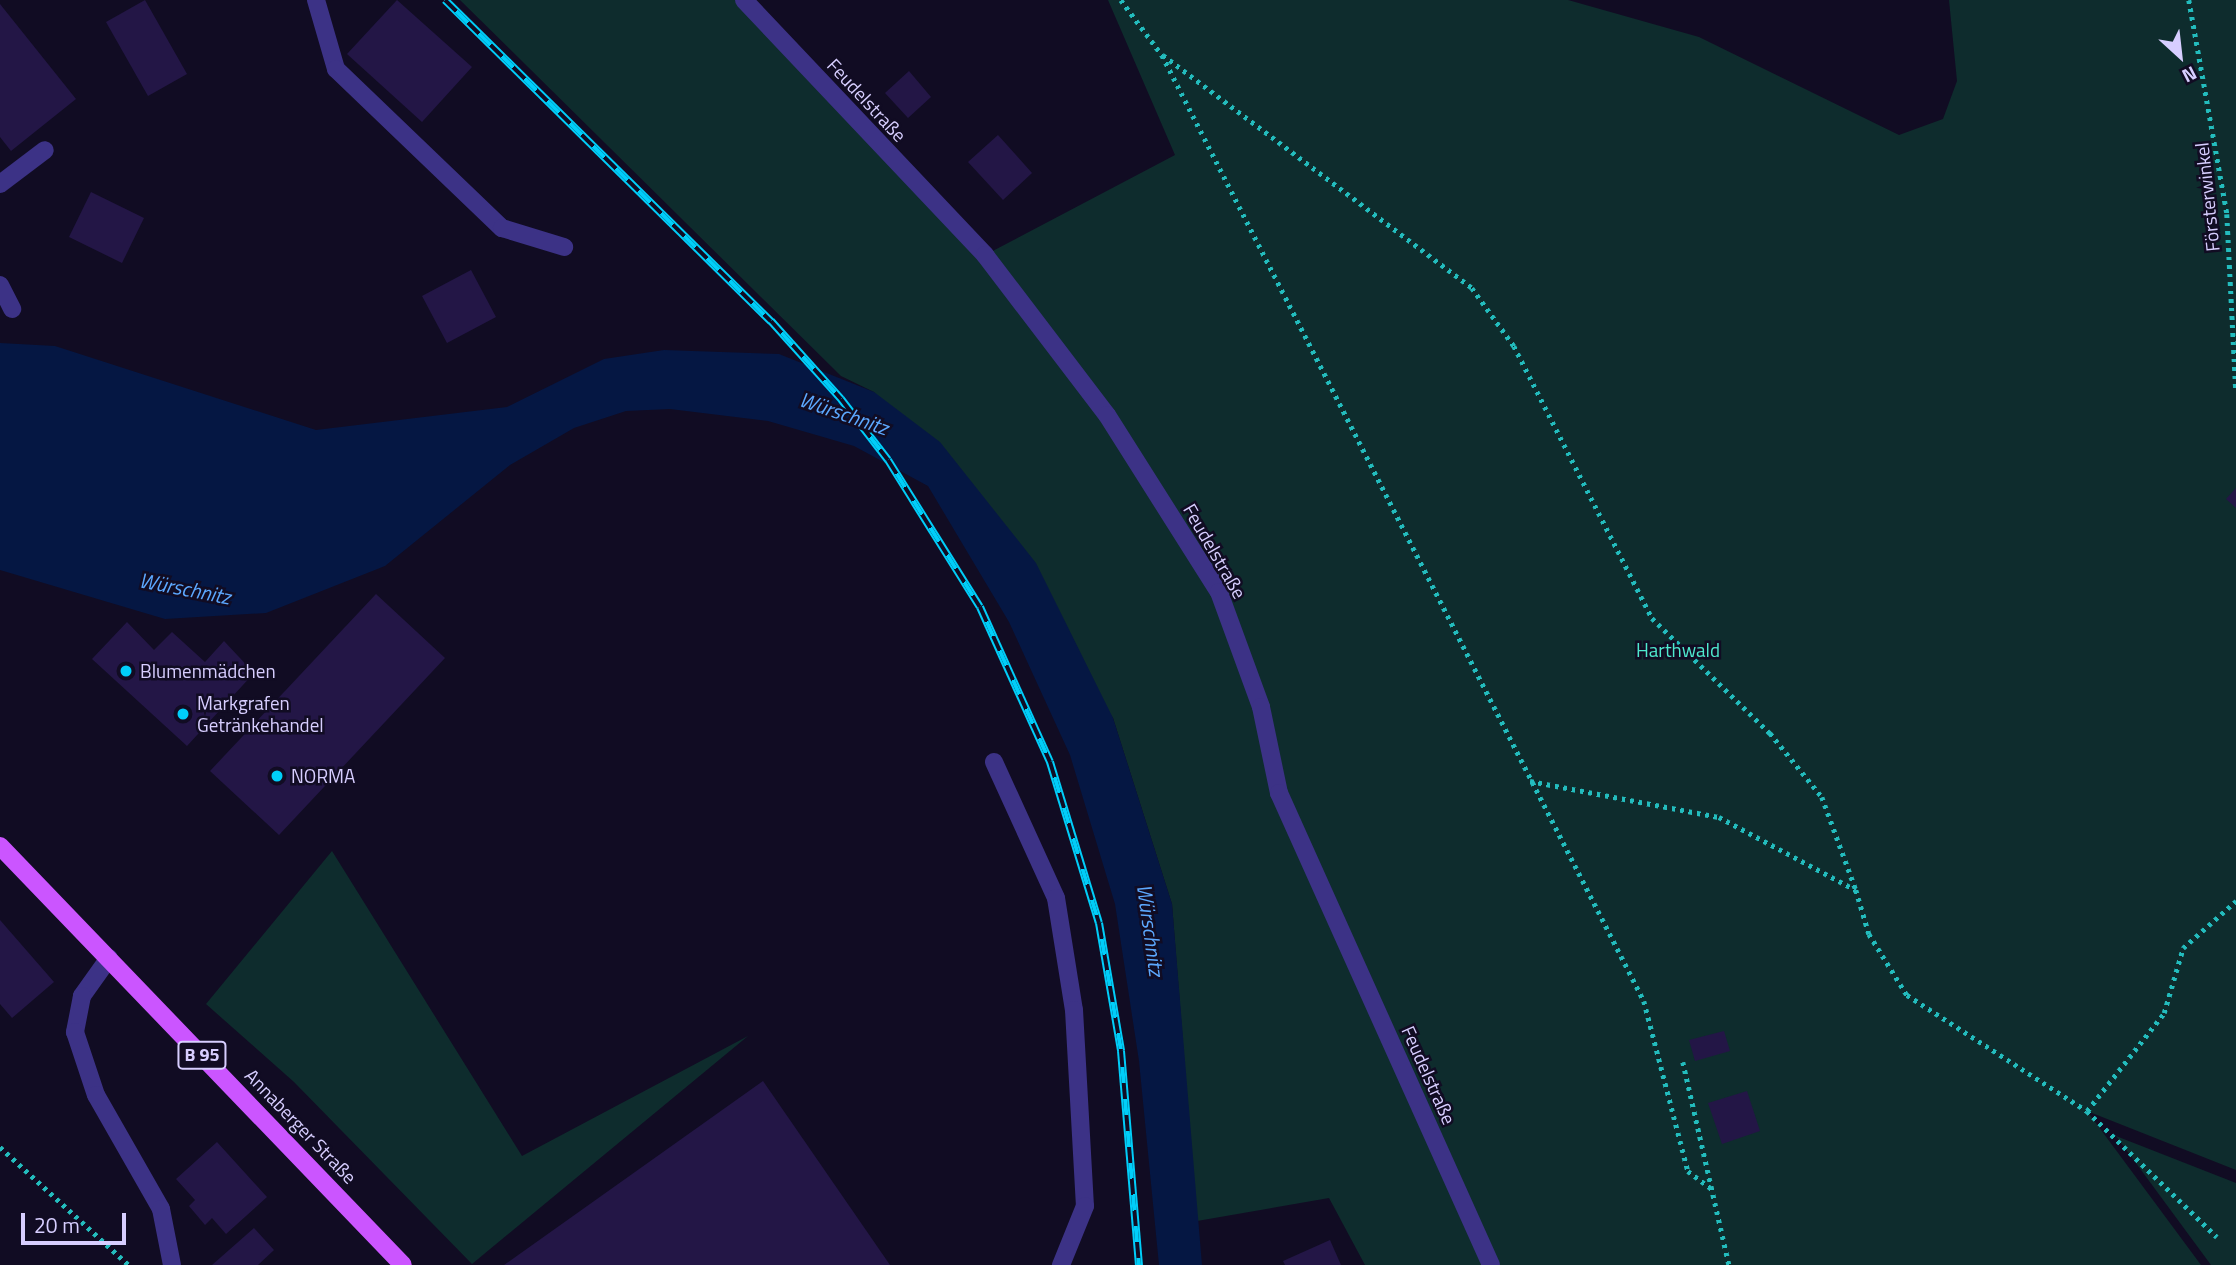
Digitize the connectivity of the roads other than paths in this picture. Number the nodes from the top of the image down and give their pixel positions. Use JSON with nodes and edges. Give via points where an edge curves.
{"nodes":[{"id":1,"x":316,"y":0,"type":"edge"},
{"id":2,"x":744,"y":0,"type":"edge"},
{"id":3,"x":45,"y":150,"type":"dead end"},
{"id":4,"x":0,"y":184,"type":"edge"},
{"id":5,"x":564,"y":247,"type":"dead end"},
{"id":6,"x":0,"y":285,"type":"edge"},
{"id":7,"x":12,"y":309,"type":"dead end"},
{"id":8,"x":994,"y":762,"type":"dead end"},
{"id":9,"x":0,"y":846,"type":"edge"},
{"id":10,"x":108,"y":958,"type":"junction"},
{"id":11,"x":172,"y":1265,"type":"edge"},
{"id":12,"x":403,"y":1265,"type":"edge"},
{"id":13,"x":1060,"y":1265,"type":"edge"},
{"id":14,"x":1492,"y":1265,"type":"edge"}],
"edges":[{"from":1,"to":5,"type":"street","via":[[336,69],[502,228]]},
{"from":2,"to":14,"type":"street","name":"Feudelstraße","via":[[985,255],[1107,415],[1219,592],[1261,707],[1279,793]]},
{"from":3,"to":4,"type":"street"},
{"from":6,"to":7,"type":"street"},
{"from":8,"to":13,"type":"street","via":[[1056,898],[1074,1010],[1085,1206]]},
{"from":9,"to":10,"type":"main road","name":"Annaberger Straße","number":"B 95"},
{"from":10,"to":11,"type":"street","via":[[82,996],[75,1032],[96,1095],[161,1209]]},
{"from":10,"to":12,"type":"main road","name":"Annaberger Straße","number":"B 95"}]}
